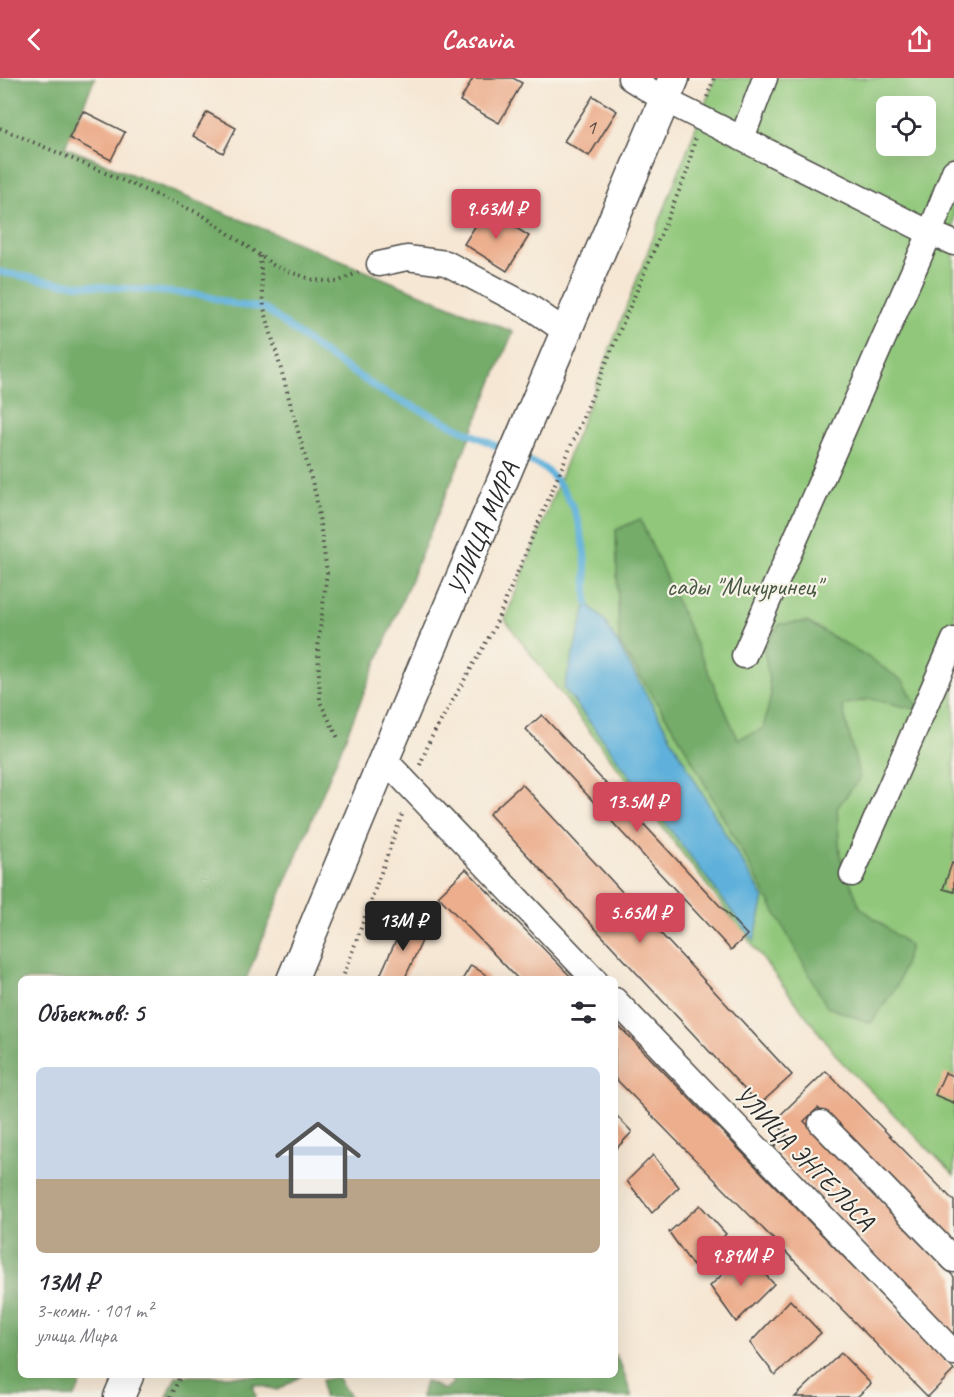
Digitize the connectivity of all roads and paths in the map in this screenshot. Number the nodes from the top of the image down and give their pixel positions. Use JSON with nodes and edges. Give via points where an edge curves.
{"nodes":[{"id":1,"x":630,"y":78,"type":"edge"},
{"id":2,"x":714,"y":78,"type":"edge"},
{"id":3,"x":765,"y":78,"type":"edge"},
{"id":4,"x":669,"y":89,"type":"edge"},
{"id":5,"x":700,"y":117,"type":"junction"},
{"id":6,"x":0,"y":128,"type":"edge"},
{"id":7,"x":742,"y":138,"type":"junction"},
{"id":8,"x":954,"y":171,"type":"edge"},
{"id":9,"x":930,"y":233,"type":"junction"},
{"id":10,"x":954,"y":243,"type":"edge"},
{"id":11,"x":260,"y":256,"type":"junction"},
{"id":12,"x":379,"y":264,"type":"joint"},
{"id":13,"x":566,"y":332,"type":"junction"},
{"id":14,"x":954,"y":640,"type":"edge"},
{"id":15,"x":744,"y":656,"type":"dead end"},
{"id":16,"x":338,"y":738,"type":"dead end"},
{"id":17,"x":384,"y":759,"type":"junction"},
{"id":18,"x":418,"y":773,"type":"dead end"},
{"id":19,"x":406,"y":805,"type":"dead end"},
{"id":20,"x":852,"y":874,"type":"dead end"},
{"id":21,"x":294,"y":976,"type":"edge"},
{"id":22,"x":343,"y":976,"type":"edge"},
{"id":23,"x":591,"y":976,"type":"edge"},
{"id":24,"x":618,"y":1003,"type":"edge"},
{"id":25,"x":821,"y":1124,"type":"dead end"},
{"id":26,"x":954,"y":1260,"type":"edge"},
{"id":27,"x":954,"y":1353,"type":"edge"},
{"id":28,"x":127,"y":1378,"type":"edge"},
{"id":29,"x":179,"y":1378,"type":"edge"},
{"id":30,"x":119,"y":1397,"type":"edge"},
{"id":31,"x":171,"y":1397,"type":"edge"}],
"edges":[{"from":1,"to":4,"type":"street"},
{"from":2,"to":5,"type":"path"},
{"from":3,"to":7,"type":"street"},
{"from":4,"to":5,"type":"street"},
{"from":4,"to":13,"type":"main road","name":"УЛИЦА МИРА"},
{"from":5,"to":7,"type":"street"},
{"from":5,"to":18,"type":"path","via":[[687,171],[493,630],[430,740]]},
{"from":6,"to":11,"type":"path","via":[[201,214]]},
{"from":7,"to":9,"type":"street"},
{"from":8,"to":9,"type":"street"},
{"from":9,"to":10,"type":"street"},
{"from":9,"to":15,"type":"street"},
{"from":11,"to":12,"type":"path","via":[[276,267],[313,280],[337,282]]},
{"from":11,"to":16,"type":"path","via":[[264,308],[316,496],[327,572],[318,647],[320,702]]},
{"from":12,"to":13,"type":"street","via":[[406,258],[446,263],[530,307]]},
{"from":13,"to":17,"type":"main road","name":"УЛИЦА МИРА"},
{"from":14,"to":20,"type":"street"},
{"from":17,"to":21,"type":"main road","name":"УЛИЦА МИРА"},
{"from":17,"to":23,"type":"street"},
{"from":19,"to":22,"type":"path"},
{"from":24,"to":27,"type":"street","name":"УЛИЦА ЭНГЕЛЬСА"},
{"from":25,"to":26,"type":"street"},
{"from":28,"to":30,"type":"main road"},
{"from":29,"to":31,"type":"path"}]}
